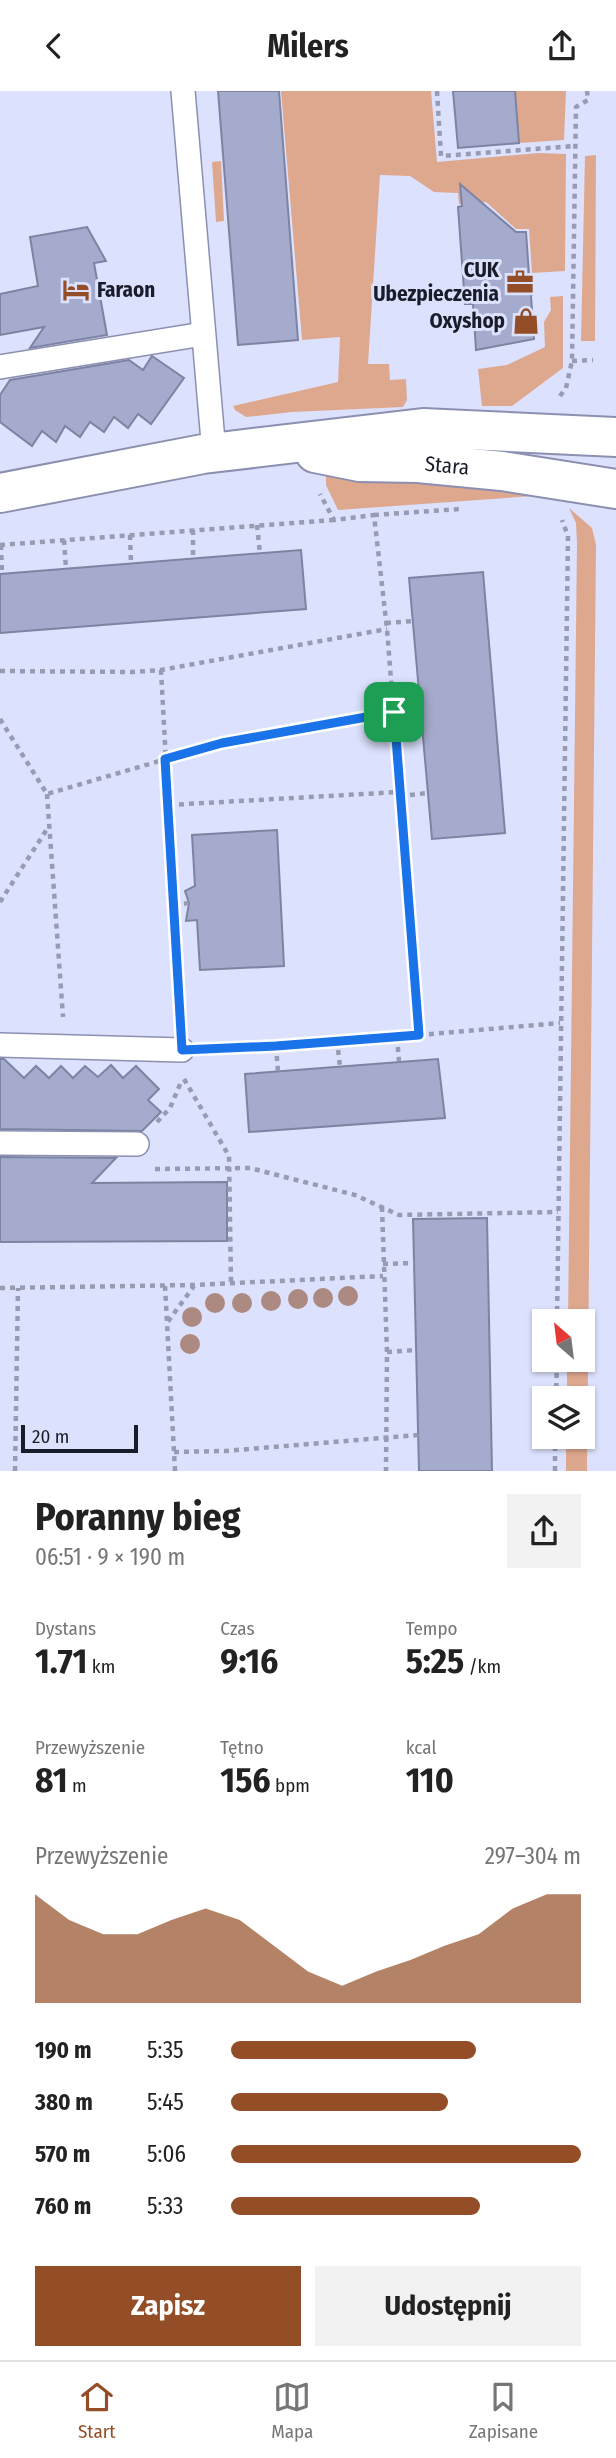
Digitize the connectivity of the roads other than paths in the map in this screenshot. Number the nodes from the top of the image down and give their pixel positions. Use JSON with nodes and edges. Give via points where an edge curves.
{"nodes":[{"id":1,"x":183,"y":91,"type":"edge"},
{"id":2,"x":203,"y":334,"type":"junction"},
{"id":3,"x":0,"y":367,"type":"edge"},
{"id":4,"x":616,"y":437,"type":"edge"},
{"id":5,"x":279,"y":445,"type":"junction"},
{"id":6,"x":214,"y":453,"type":"junction"},
{"id":7,"x":616,"y":489,"type":"edge"},
{"id":8,"x":0,"y":493,"type":"edge"},
{"id":9,"x":0,"y":1045,"type":"edge"},
{"id":10,"x":182,"y":1050,"type":"road end"},
{"id":11,"x":0,"y":1143,"type":"edge"},
{"id":12,"x":137,"y":1144,"type":"dead end"}],
"edges":[{"from":1,"to":2,"type":"lane"},
{"from":2,"to":3,"type":"lane"},
{"from":2,"to":6,"type":"lane"},
{"from":4,"to":5,"type":"street","name":"Stara","via":[[423,428]]},
{"from":5,"to":6,"type":"street","name":"Stara"},
{"from":5,"to":7,"type":"street","name":"Stara","via":[[359,462],[502,471]]},
{"from":6,"to":8,"type":"street","name":"Stara"},
{"from":9,"to":10,"type":"lane"},
{"from":11,"to":12,"type":"lane"}]}
